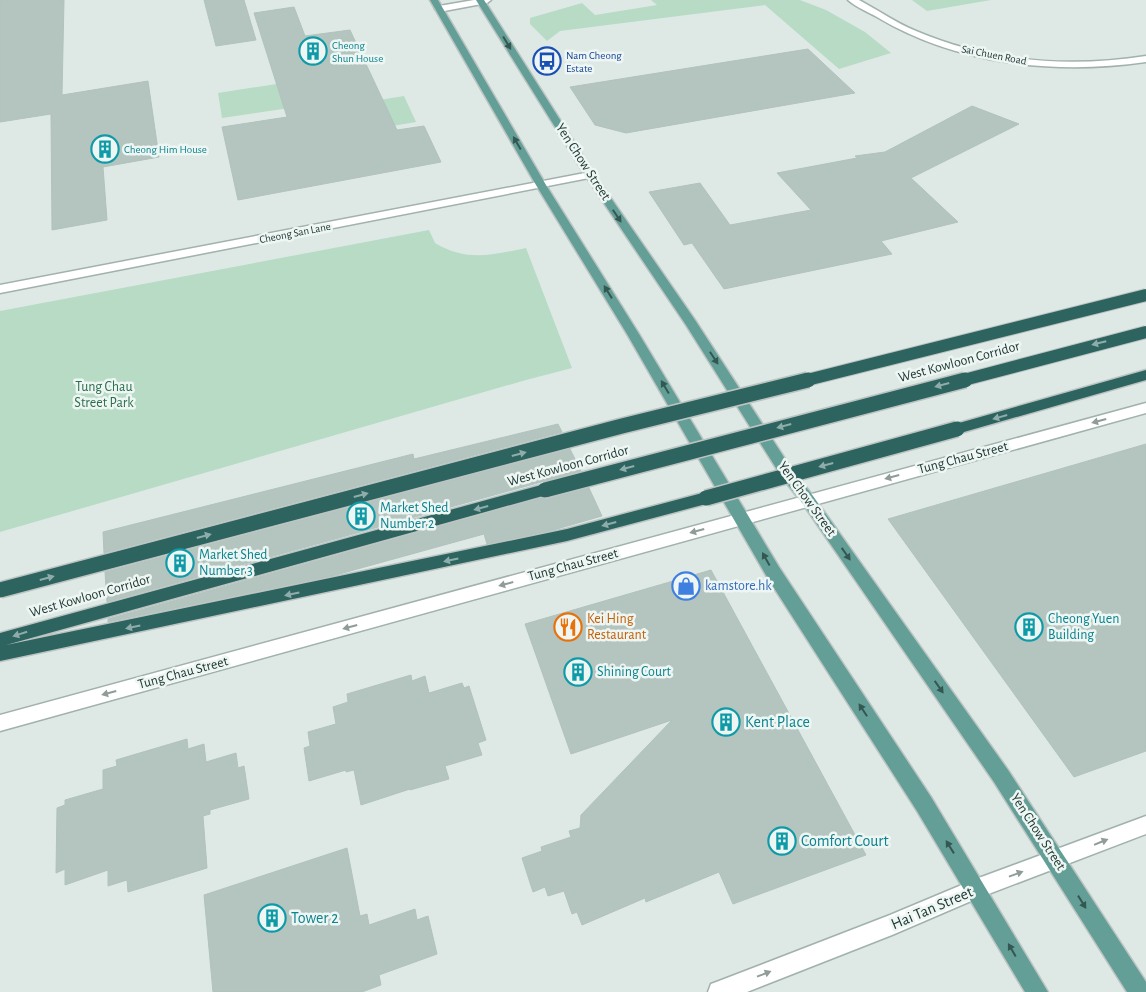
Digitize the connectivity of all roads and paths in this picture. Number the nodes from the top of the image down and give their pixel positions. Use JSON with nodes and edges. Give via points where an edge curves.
{"nodes":[{"id":1,"x":483,"y":0,"type":"edge"},
{"id":2,"x":852,"y":0,"type":"edge"},
{"id":3,"x":436,"y":4,"type":"edge"},
{"id":4,"x":1146,"y":59,"type":"edge"},
{"id":5,"x":590,"y":175,"type":"junction"},
{"id":6,"x":541,"y":185,"type":"junction"},
{"id":7,"x":0,"y":289,"type":"edge"},
{"id":8,"x":1146,"y":295,"type":"edge"},
{"id":9,"x":1146,"y":332,"type":"edge"},
{"id":10,"x":1146,"y":375,"type":"edge"},
{"id":11,"x":1146,"y":408,"type":"edge"},
{"id":12,"x":808,"y":500,"type":"junction"},
{"id":13,"x":744,"y":518,"type":"junction"},
{"id":14,"x":0,"y":590,"type":"edge"},
{"id":15,"x":0,"y":640,"type":"edge"},
{"id":16,"x":0,"y":654,"type":"edge"},
{"id":17,"x":0,"y":723,"type":"edge"},
{"id":18,"x":1146,"y":825,"type":"edge"},
{"id":19,"x":1056,"y":860,"type":"junction"},
{"id":20,"x":976,"y":889,"type":"junction"},
{"id":21,"x":719,"y":992,"type":"edge"},
{"id":22,"x":1037,"y":992,"type":"edge"},
{"id":23,"x":1140,"y":992,"type":"edge"}],
"edges":[{"from":1,"to":3,"type":"street"},
{"from":1,"to":5,"type":"main road","name":"Yen Chow Street","one_way":true},
{"from":2,"to":4,"type":"street","name":"Sai Chuen Road","via":[[919,36],[987,56],[1063,65]]},
{"from":6,"to":3,"type":"main road","one_way":true},
{"from":5,"to":6,"type":"street","name":"Cheong San Lane"},
{"from":5,"to":12,"type":"main road","name":"Yen Chow Street","one_way":true,"via":[[691,323],[786,472]]},
{"from":6,"to":7,"type":"street","name":"Cheong San Lane"},
{"from":13,"to":6,"type":"main road","one_way":true},
{"from":14,"to":8,"type":"highway","name":"West Kowloon Corridor","one_way":true,"bridge":true,"via":[[632,424]]},
{"from":9,"to":15,"type":"highway","name":"West Kowloon Corridor","one_way":true,"bridge":true,"via":[[580,481]]},
{"from":10,"to":16,"type":"highway","one_way":true,"bridge":true,"via":[[567,536]]},
{"from":11,"to":12,"type":"street","name":"Tung Chau Street","one_way":true},
{"from":12,"to":13,"type":"street","name":"Tung Chau Street"},
{"from":12,"to":19,"type":"main road","name":"Yen Chow Street","one_way":true,"via":[[980,744]]},
{"from":13,"to":17,"type":"street","name":"Tung Chau Street","one_way":true},
{"from":20,"to":13,"type":"main road","one_way":true,"via":[[774,572]]},
{"from":19,"to":18,"type":"street","name":"Hai Tan Street","one_way":true},
{"from":20,"to":19,"type":"street","name":"Hai Tan Street","one_way":true},
{"from":19,"to":23,"type":"main road","name":"Yen Chow Street","one_way":true},
{"from":21,"to":20,"type":"street","name":"Hai Tan Street","one_way":true},
{"from":22,"to":20,"type":"main road","one_way":true}]}
